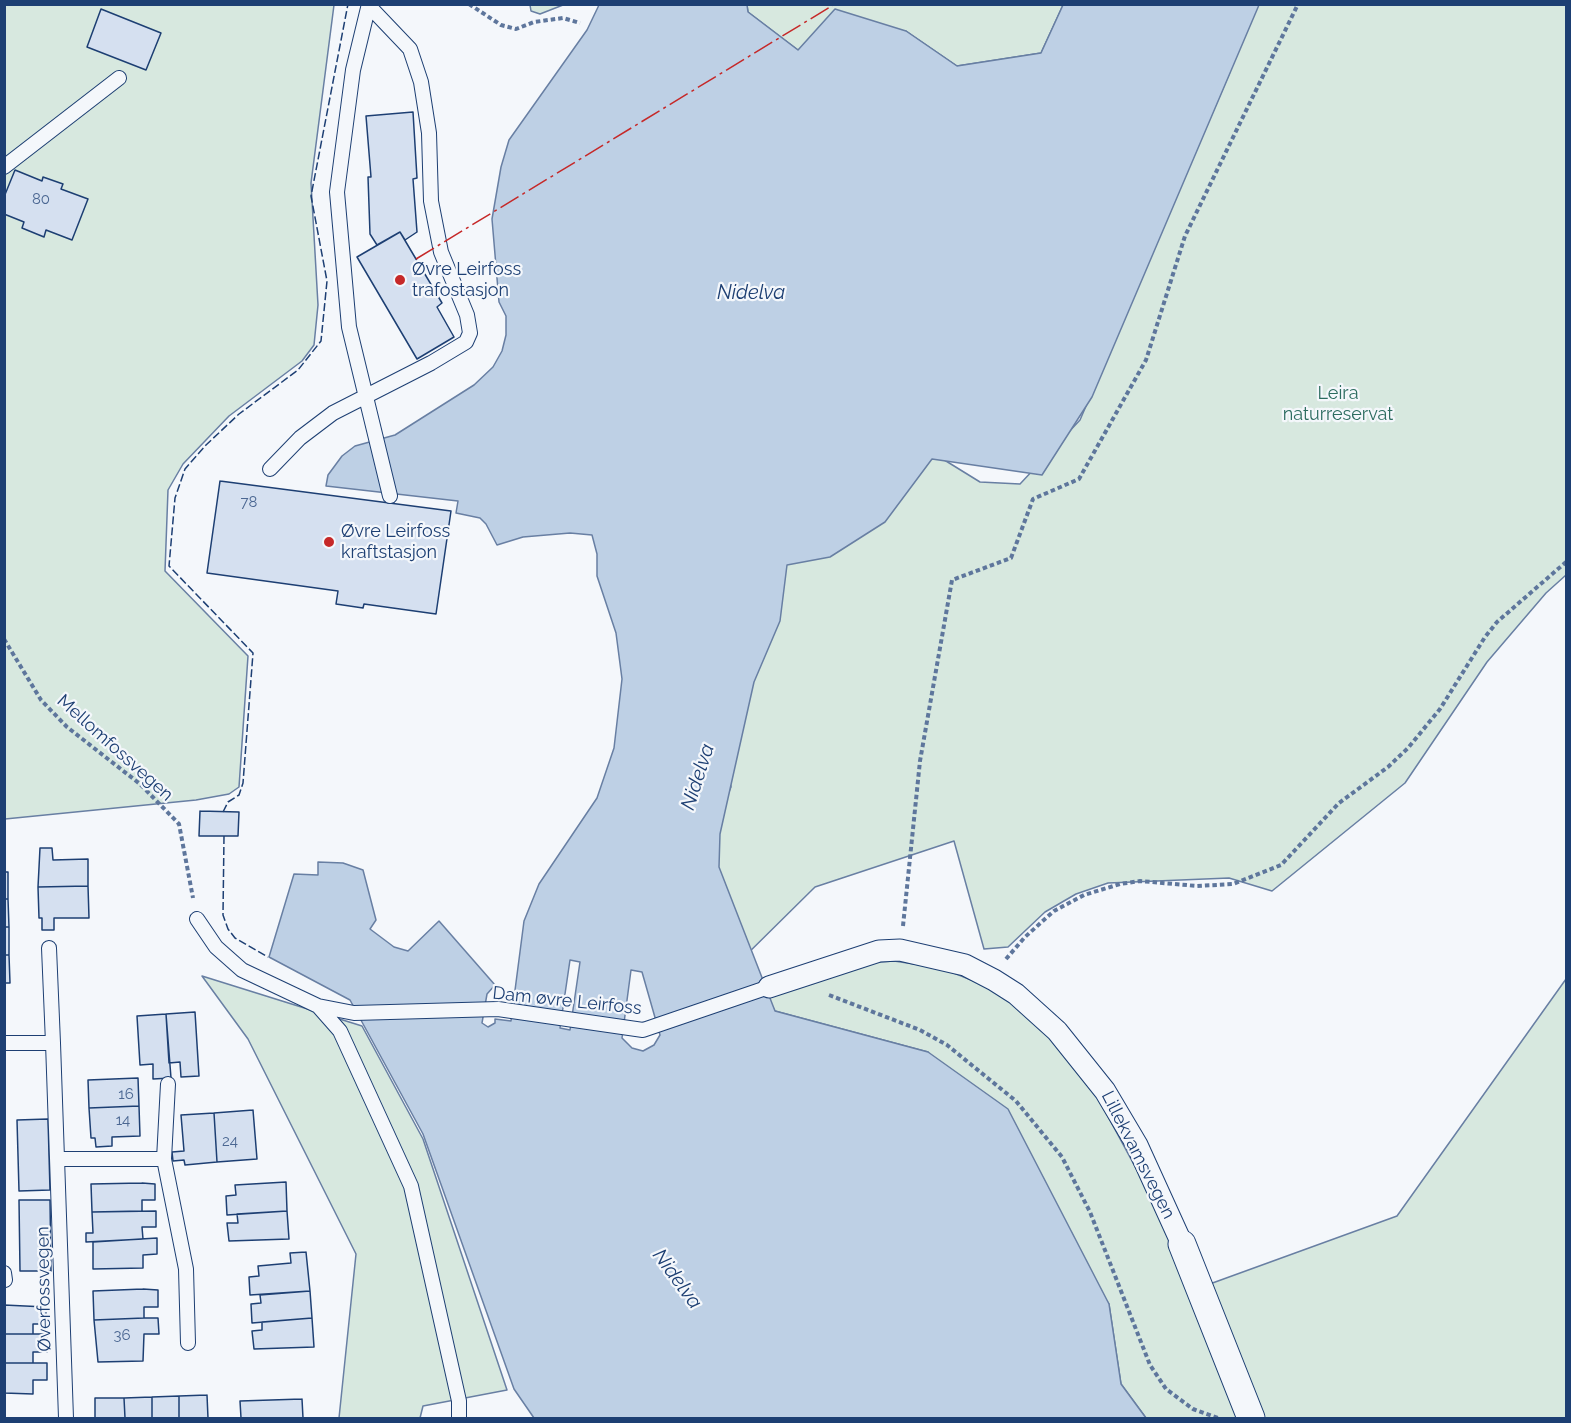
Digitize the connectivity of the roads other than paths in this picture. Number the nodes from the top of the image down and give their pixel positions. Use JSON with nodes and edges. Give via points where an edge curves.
{"nodes":[{"id":1,"x":369,"y":5,"type":"edge"},
{"id":2,"x":119,"y":78,"type":"dead end"},
{"id":3,"x":4,"y":167,"type":"edge"},
{"id":4,"x":367,"y":395,"type":"junction"},
{"id":5,"x":270,"y":469,"type":"dead end"},
{"id":6,"x":390,"y":496,"type":"dead end"},
{"id":7,"x":197,"y":919,"type":"road end"},
{"id":8,"x":49,"y":948,"type":"dead end"},
{"id":9,"x":769,"y":987,"type":"joint"},
{"id":10,"x":318,"y":1006,"type":"junction"},
{"id":11,"x":4,"y":1043,"type":"edge"},
{"id":12,"x":53,"y":1043,"type":"junction"},
{"id":13,"x":168,"y":1084,"type":"dead end"},
{"id":14,"x":59,"y":1159,"type":"junction"},
{"id":15,"x":164,"y":1159,"type":"junction"},
{"id":16,"x":1182,"y":1244,"type":"joint"},
{"id":17,"x":4,"y":1273,"type":"edge"},
{"id":18,"x":5,"y":1280,"type":"edge"},
{"id":19,"x":189,"y":1343,"type":"dead end"},
{"id":20,"x":66,"y":1419,"type":"edge"},
{"id":21,"x":459,"y":1419,"type":"edge"},
{"id":22,"x":1251,"y":1419,"type":"edge"}],
"edges":[{"from":1,"to":4,"type":"lane","via":[[352,70],[337,192],[349,327]]},
{"from":1,"to":4,"type":"lane","via":[[410,49],[421,82],[429,134],[431,201],[441,252],[470,333],[466,342]]},
{"from":2,"to":3,"type":"lane"},
{"from":4,"to":5,"type":"lane","via":[[333,413],[300,438]]},
{"from":4,"to":6,"type":"lane"},
{"from":7,"to":10,"type":"lane","via":[[216,947],[242,970]]},
{"from":8,"to":12,"type":"lane","name":"Øverfossvegen"},
{"from":9,"to":10,"type":"lane","name":"Dam øvre Leirfoss","via":[[643,1030],[498,1009],[354,1013]]},
{"from":9,"to":16,"type":"street","name":"Lillekvamsvegen","via":[[879,951],[900,950],[965,965],[994,980],[1057,1031],[1105,1091],[1142,1155]]},
{"from":10,"to":21,"type":"lane","via":[[340,1031],[411,1186],[459,1401]]},
{"from":11,"to":12,"type":"lane"},
{"from":12,"to":14,"type":"lane","name":"Øverfossvegen"},
{"from":13,"to":15,"type":"lane"},
{"from":14,"to":15,"type":"lane"},
{"from":14,"to":20,"type":"lane","name":"Øverfossvegen"},
{"from":15,"to":19,"type":"lane","via":[[186,1269]]},
{"from":16,"to":22,"type":"street","name":"Lillekvamsvegen"},
{"from":17,"to":18,"type":"lane"}]}
